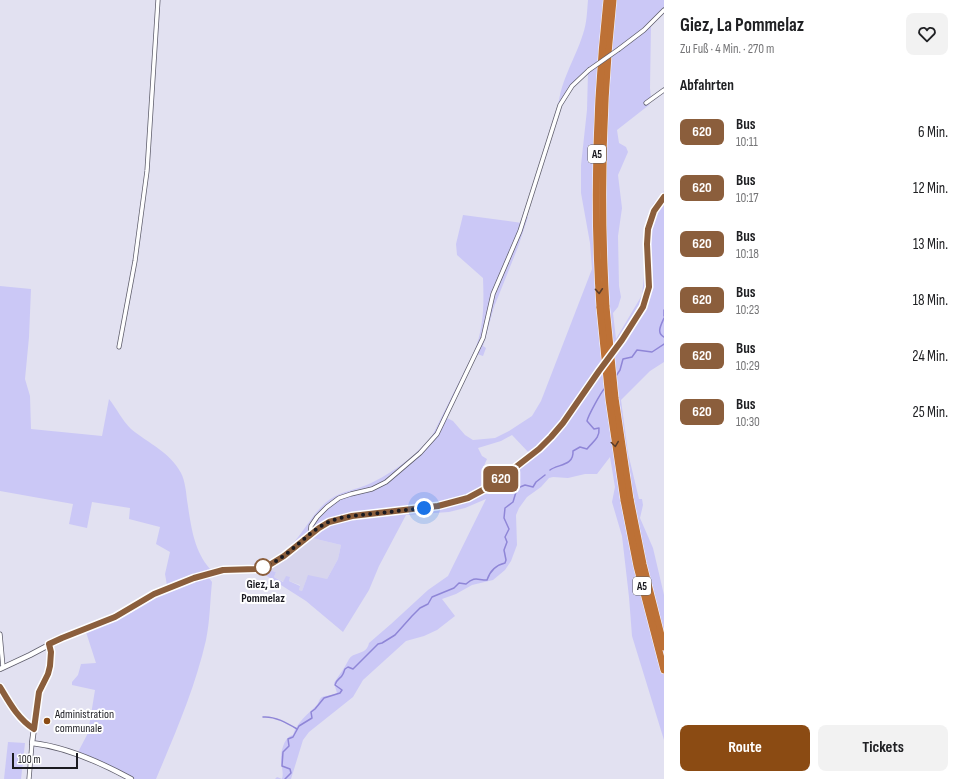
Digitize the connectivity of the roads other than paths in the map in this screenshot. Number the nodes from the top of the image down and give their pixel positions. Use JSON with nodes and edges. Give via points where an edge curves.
{"nodes":[{"id":1,"x":158,"y":0,"type":"edge"},
{"id":2,"x":607,"y":0,"type":"edge"},
{"id":3,"x":613,"y":0,"type":"edge"},
{"id":4,"x":664,"y":10,"type":"edge"},
{"id":5,"x":664,"y":90,"type":"edge"},
{"id":6,"x":646,"y":103,"type":"dead end"},
{"id":7,"x":664,"y":197,"type":"edge"},
{"id":8,"x":603,"y":307,"type":"junction"},
{"id":9,"x":119,"y":347,"type":"dead end"},
{"id":10,"x":627,"y":500,"type":"junction"},
{"id":11,"x":310,"y":535,"type":"junction"},
{"id":12,"x":0,"y":634,"type":"edge"},
{"id":13,"x":49,"y":644,"type":"junction"},
{"id":14,"x":664,"y":647,"type":"edge"},
{"id":15,"x":2,"y":668,"type":"edge"},
{"id":16,"x":664,"y":670,"type":"edge"},
{"id":17,"x":0,"y":687,"type":"edge"},
{"id":18,"x":34,"y":729,"type":"junction"},
{"id":19,"x":32,"y":743,"type":"junction"},
{"id":20,"x":29,"y":779,"type":"edge"},
{"id":21,"x":131,"y":779,"type":"edge"}],
"edges":[{"from":1,"to":9,"type":"street","via":[[147,171],[135,261]]},
{"from":2,"to":8,"type":"highway","number":"A5","one_way":true,"via":[[597,135],[597,229]]},
{"from":3,"to":8,"type":"highway","number":"A5","via":[[603,137]]},
{"from":4,"to":11,"type":"street","bridge":true,"via":[[644,30],[589,70],[572,86],[560,105],[520,231],[493,294],[483,338],[437,434],[420,453],[386,482],[372,489],[339,498],[327,507],[311,526]]},
{"from":5,"to":6,"type":"street"},
{"from":7,"to":11,"type":"street","via":[[654,211],[648,229],[649,287],[645,302],[622,340],[551,437],[506,475],[479,493],[438,506],[338,519],[324,524]]},
{"from":8,"to":10,"type":"highway","number":"A5","bridge":true,"via":[[609,399]]},
{"from":10,"to":14,"type":"highway","number":"A5"},
{"from":10,"to":16,"type":"highway","number":"A5","via":[[639,574]]},
{"from":11,"to":13,"type":"street","via":[[271,564],[256,569],[223,570],[194,578],[154,594],[115,617]]},
{"from":12,"to":15,"type":"street"},
{"from":13,"to":15,"type":"street"},
{"from":13,"to":18,"type":"street","via":[[50,666],[39,692]]},
{"from":17,"to":18,"type":"street","via":[[9,703]]},
{"from":18,"to":19,"type":"street"},
{"from":19,"to":20,"type":"street"},
{"from":19,"to":21,"type":"street","via":[[46,744],[73,752]]}]}
